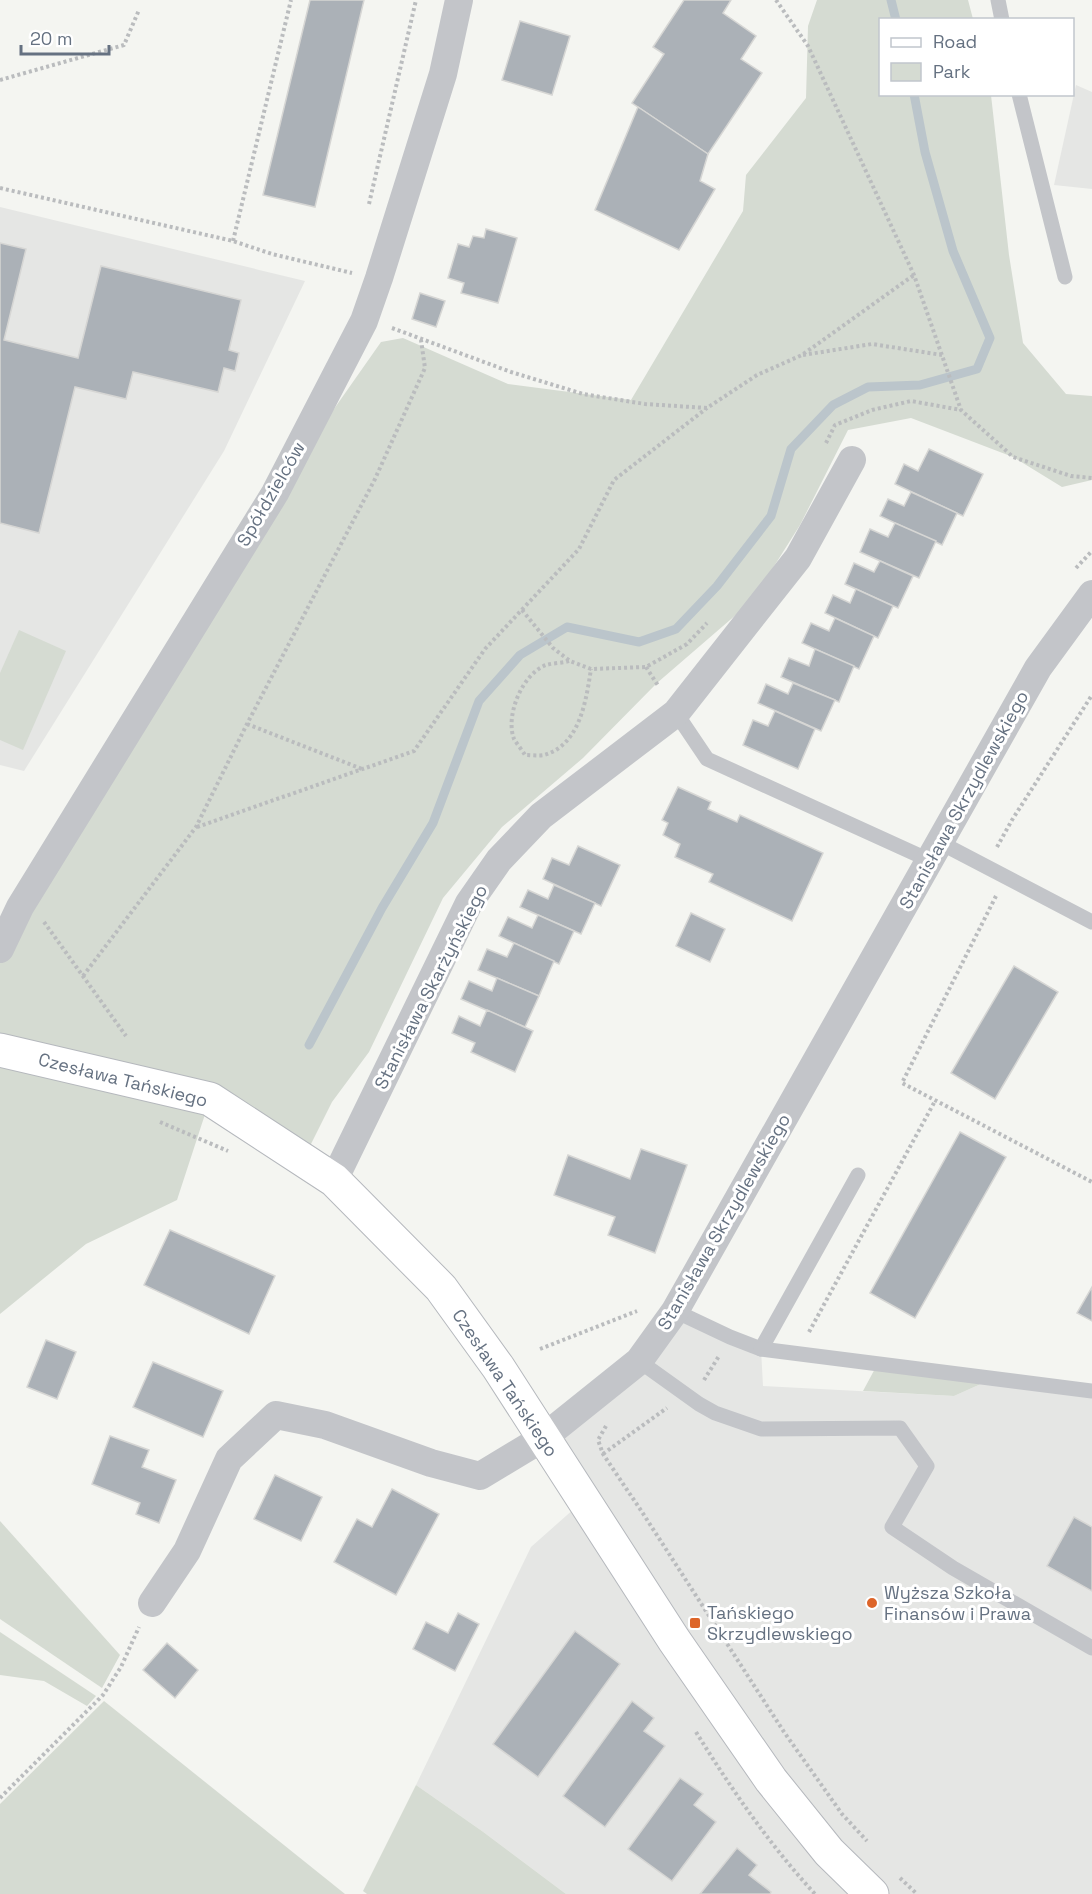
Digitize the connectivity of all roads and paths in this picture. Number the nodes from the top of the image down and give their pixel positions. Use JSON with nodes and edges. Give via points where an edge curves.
{"nodes":[{"id":1,"x":291,"y":0,"type":"edge"},
{"id":2,"x":416,"y":0,"type":"edge"},
{"id":3,"x":459,"y":0,"type":"edge"},
{"id":4,"x":776,"y":0,"type":"edge"},
{"id":5,"x":998,"y":0,"type":"edge"},
{"id":6,"x":139,"y":10,"type":"dead end"},
{"id":7,"x":1002,"y":18,"type":"edge"},
{"id":8,"x":0,"y":80,"type":"edge"},
{"id":9,"x":1020,"y":96,"type":"edge"},
{"id":10,"x":0,"y":188,"type":"edge"},
{"id":11,"x":368,"y":206,"type":"dead end"},
{"id":12,"x":233,"y":241,"type":"junction"},
{"id":13,"x":352,"y":261,"type":"dead end"},
{"id":14,"x":349,"y":272,"type":"junction"},
{"id":15,"x":914,"y":275,"type":"junction"},
{"id":16,"x":379,"y":278,"type":"junction"},
{"id":17,"x":1065,"y":278,"type":"dead end"},
{"id":18,"x":383,"y":325,"type":"dead end"},
{"id":19,"x":421,"y":340,"type":"junction"},
{"id":20,"x":802,"y":355,"type":"junction"},
{"id":21,"x":943,"y":356,"type":"junction"},
{"id":22,"x":707,"y":408,"type":"junction"},
{"id":23,"x":852,"y":460,"type":"dead end"},
{"id":24,"x":1092,"y":478,"type":"edge"},
{"id":25,"x":1092,"y":594,"type":"edge"},
{"id":26,"x":522,"y":610,"type":"junction"},
{"id":27,"x":570,"y":661,"type":"junction"},
{"id":28,"x":646,"y":667,"type":"dead end"},
{"id":29,"x":591,"y":669,"type":"junction"},
{"id":30,"x":1092,"y":695,"type":"edge"},
{"id":31,"x":676,"y":713,"type":"junction"},
{"id":32,"x":247,"y":724,"type":"junction"},
{"id":33,"x":363,"y":769,"type":"junction"},
{"id":34,"x":196,"y":827,"type":"junction"},
{"id":35,"x":934,"y":851,"type":"junction"},
{"id":36,"x":987,"y":867,"type":"junction"},
{"id":37,"x":1006,"y":877,"type":"junction"},
{"id":38,"x":41,"y":917,"type":"dead end"},
{"id":39,"x":1092,"y":922,"type":"edge"},
{"id":40,"x":0,"y":949,"type":"edge"},
{"id":41,"x":83,"y":976,"type":"junction"},
{"id":42,"x":126,"y":1035,"type":"dead end"},
{"id":43,"x":0,"y":1050,"type":"edge"},
{"id":44,"x":935,"y":1101,"type":"junction"},
{"id":45,"x":149,"y":1119,"type":"dead end"},
{"id":46,"x":232,"y":1153,"type":"dead end"},
{"id":47,"x":858,"y":1174,"type":"dead end"},
{"id":48,"x":334,"y":1180,"type":"junction"},
{"id":49,"x":1092,"y":1182,"type":"edge"},
{"id":50,"x":675,"y":1311,"type":"junction"},
{"id":51,"x":762,"y":1349,"type":"junction"},
{"id":52,"x":796,"y":1354,"type":"junction"},
{"id":53,"x":639,"y":1361,"type":"junction"},
{"id":54,"x":1092,"y":1391,"type":"edge"},
{"id":55,"x":608,"y":1423,"type":"dead end"},
{"id":56,"x":635,"y":1431,"type":"dead end"},
{"id":57,"x":543,"y":1438,"type":"junction"},
{"id":58,"x":603,"y":1454,"type":"junction"},
{"id":59,"x":152,"y":1603,"type":"joint"},
{"id":60,"x":1092,"y":1648,"type":"edge"},
{"id":61,"x":690,"y":1722,"type":"dead end"},
{"id":62,"x":0,"y":1798,"type":"edge"},
{"id":63,"x":872,"y":1846,"type":"dead end"},
{"id":64,"x":883,"y":1882,"type":"edge"},
{"id":65,"x":815,"y":1894,"type":"edge"},
{"id":66,"x":917,"y":1894,"type":"edge"}],
"edges":[{"from":1,"to":12,"type":"path"},
{"from":2,"to":11,"type":"path"},
{"from":3,"to":16,"type":"street","name":"Spółdzielców","via":[[443,74]]},
{"from":4,"to":15,"type":"path","via":[[808,46]]},
{"from":5,"to":7,"type":"lane"},
{"from":6,"to":8,"type":"path","via":[[124,45]]},
{"from":9,"to":17,"type":"lane"},
{"from":10,"to":12,"type":"path"},
{"from":12,"to":14,"type":"path"},
{"from":13,"to":14,"type":"path"},
{"from":14,"to":16,"type":"path"},
{"from":15,"to":20,"type":"path"},
{"from":15,"to":21,"type":"path"},
{"from":16,"to":40,"type":"street","name":"Spółdzielców","via":[[364,321],[274,493],[20,907]]},
{"from":18,"to":19,"type":"path"},
{"from":19,"to":22,"type":"path","via":[[583,394]]},
{"from":19,"to":32,"type":"path","via":[[425,368],[412,398],[375,479]]},
{"from":20,"to":21,"type":"path","via":[[872,344]]},
{"from":20,"to":22,"type":"path","via":[[757,375]]},
{"from":21,"to":24,"type":"path","via":[[961,410],[1013,457],[1071,476]]},
{"from":22,"to":26,"type":"path","via":[[614,480],[579,549]]},
{"from":23,"to":31,"type":"street","name":"Stanisława Skarżyńskiego","via":[[798,558]]},
{"from":25,"to":35,"type":"street","name":"Stanisława Skrzydlewskiego","via":[[1038,668]]},
{"from":26,"to":27,"type":"path","via":[[553,648]]},
{"from":26,"to":33,"type":"path","via":[[485,649],[414,751]]},
{"from":27,"to":29,"type":"path"},
{"from":27,"to":29,"type":"path","via":[[544,666],[527,680],[515,702],[511,721],[514,739],[525,755],[543,755],[564,744],[578,724]]},
{"from":28,"to":29,"type":"path"},
{"from":30,"to":36,"type":"path","via":[[1012,820]]},
{"from":31,"to":35,"type":"lane","via":[[707,759]]},
{"from":31,"to":48,"type":"street","name":"Stanisława Skarżyńskiego","via":[[541,816],[499,860],[470,903]]},
{"from":32,"to":33,"type":"path"},
{"from":32,"to":34,"type":"path"},
{"from":33,"to":34,"type":"path"},
{"from":34,"to":41,"type":"path"},
{"from":35,"to":36,"type":"lane"},
{"from":35,"to":50,"type":"street","name":"Stanisława Skrzydlewskiego"},
{"from":36,"to":37,"type":"lane"},
{"from":37,"to":39,"type":"lane"},
{"from":37,"to":44,"type":"path","via":[[902,1083]]},
{"from":38,"to":41,"type":"path"},
{"from":41,"to":42,"type":"path"},
{"from":43,"to":48,"type":"street","name":"Czesława Tańskiego","via":[[210,1099]]},
{"from":44,"to":49,"type":"path"},
{"from":44,"to":52,"type":"path"},
{"from":45,"to":46,"type":"path"},
{"from":47,"to":51,"type":"lane"},
{"from":48,"to":57,"type":"street","name":"Czesława Tańskiego","via":[[441,1288]]},
{"from":50,"to":51,"type":"lane"},
{"from":50,"to":53,"type":"street","name":"Stanisława Skrzydlewskiego"},
{"from":51,"to":52,"type":"lane"},
{"from":52,"to":54,"type":"lane"},
{"from":53,"to":57,"type":"street","name":"Stanisława Skrzydlewskiego"},
{"from":53,"to":60,"type":"lane","via":[[715,1413],[761,1429],[900,1428],[927,1466],[892,1527],[953,1568]]},
{"from":55,"to":58,"type":"path","via":[[598,1440]]},
{"from":56,"to":58,"type":"path"},
{"from":57,"to":59,"type":"street","name":"Stanisława Skrzydlewskiego","via":[[480,1476],[325,1425],[276,1415],[229,1459],[187,1551]]},
{"from":57,"to":64,"type":"street","name":"Czesława Tańskiego","via":[[674,1640],[771,1780],[829,1852]]},
{"from":58,"to":63,"type":"path","via":[[784,1732],[842,1814]]},
{"from":59,"to":62,"type":"path","via":[[103,1695]]},
{"from":61,"to":65,"type":"path","via":[[782,1858]]},
{"from":64,"to":66,"type":"path"}]}
